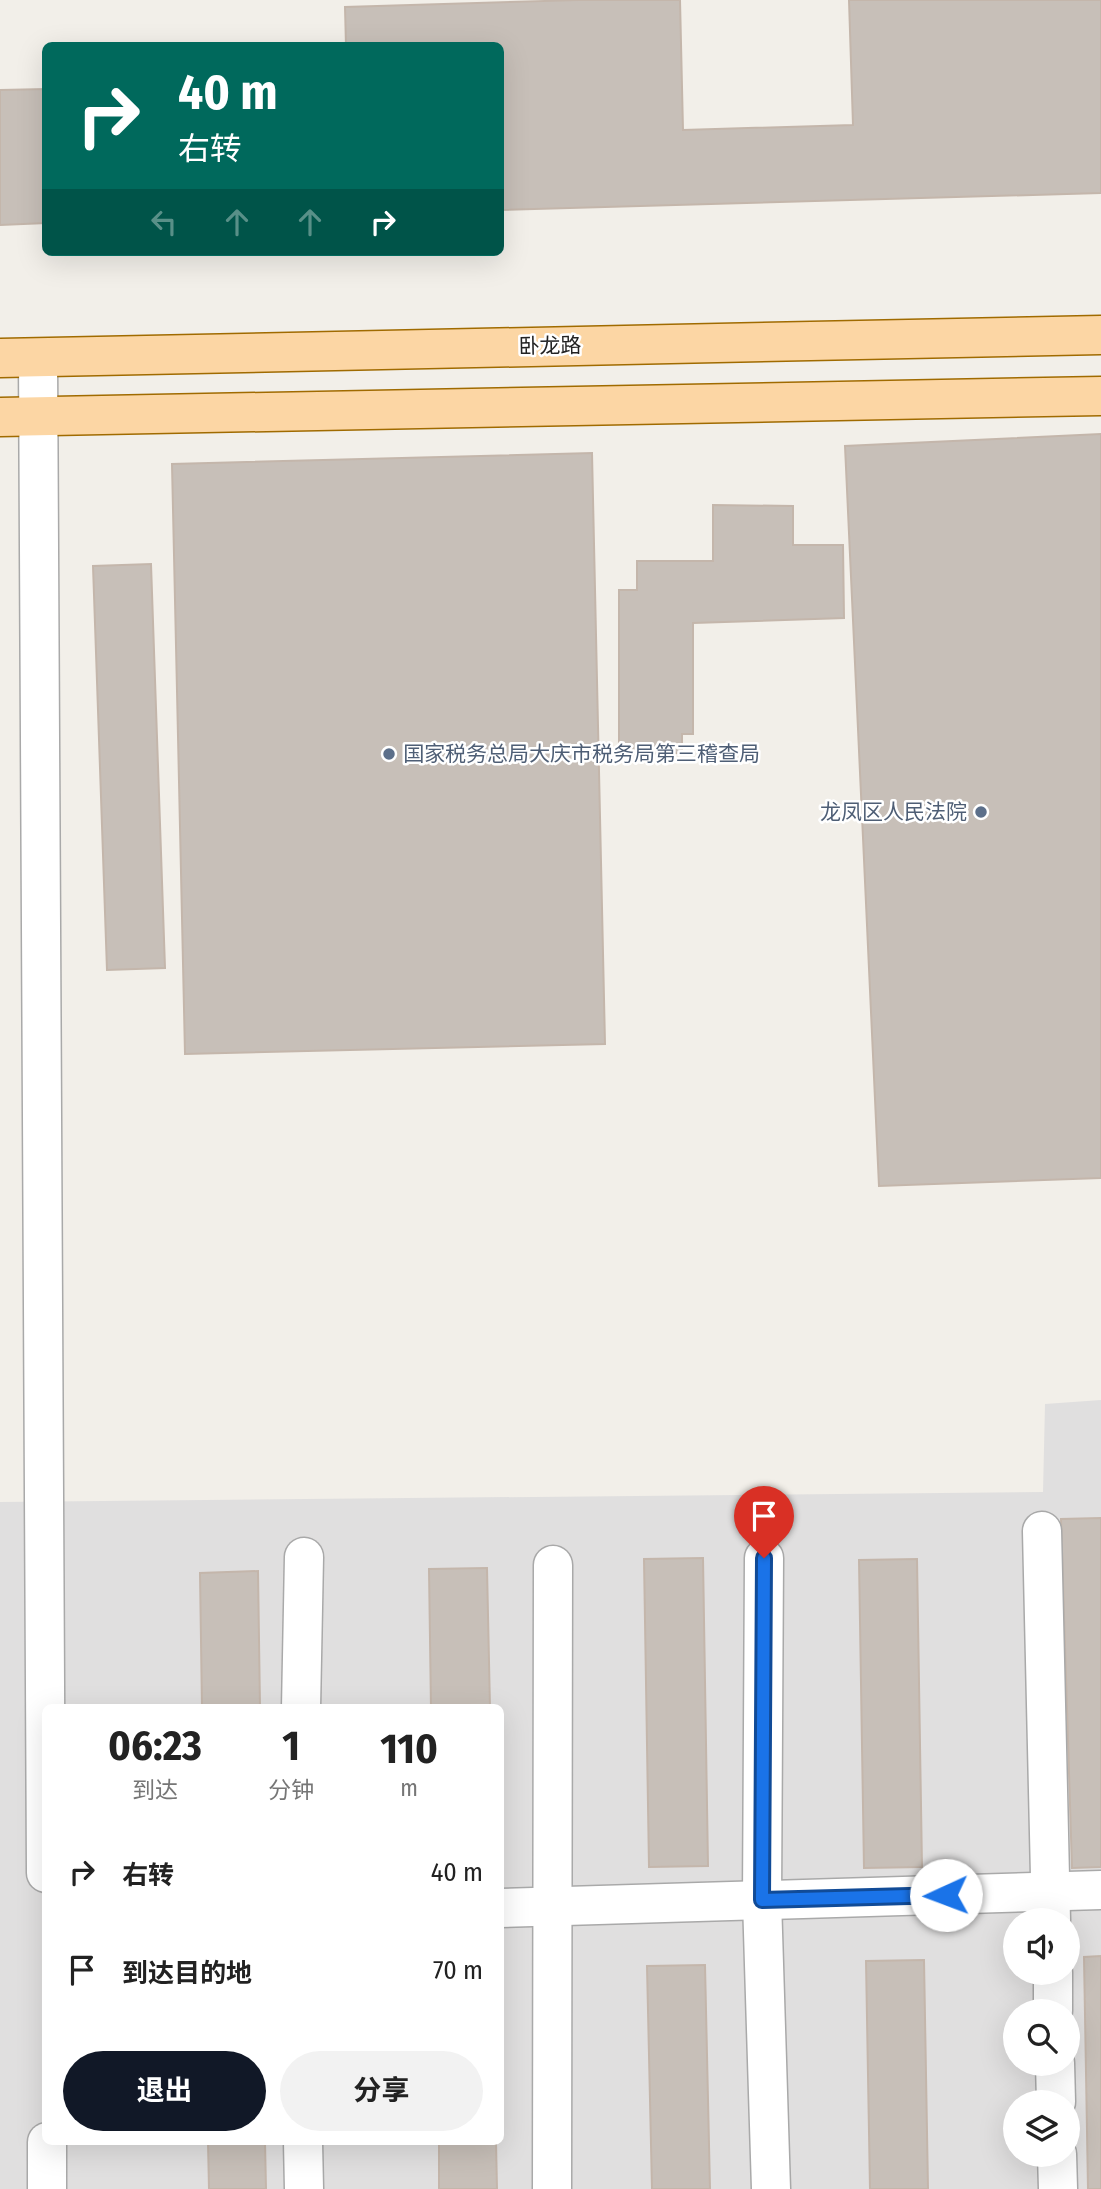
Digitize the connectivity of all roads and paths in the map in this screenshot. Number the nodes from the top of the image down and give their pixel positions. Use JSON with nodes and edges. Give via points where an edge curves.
{"nodes":[{"id":1,"x":1101,"y":335,"type":"edge"},
{"id":2,"x":38,"y":358,"type":"junction"},
{"id":3,"x":0,"y":359,"type":"edge"},
{"id":4,"x":1101,"y":396,"type":"edge"},
{"id":5,"x":18,"y":416,"type":"edge"},
{"id":6,"x":1042,"y":1531,"type":"dead end"},
{"id":7,"x":303,"y":1558,"type":"dead end"},
{"id":8,"x":764,"y":1558,"type":"dead end"},
{"id":9,"x":553,"y":1565,"type":"dead end"},
{"id":10,"x":43,"y":1704,"type":"edge"},
{"id":11,"x":301,"y":1704,"type":"edge"},
{"id":12,"x":1101,"y":1890,"type":"edge"},
{"id":13,"x":762,"y":1900,"type":"junction"},
{"id":14,"x":1051,"y":1906,"type":"edge"},
{"id":15,"x":552,"y":1907,"type":"junction"},
{"id":16,"x":504,"y":1908,"type":"edge"},
{"id":17,"x":47,"y":2145,"type":"edge"},
{"id":18,"x":303,"y":2145,"type":"edge"},
{"id":19,"x":1057,"y":2167,"type":"edge"},
{"id":20,"x":47,"y":2189,"type":"edge"},
{"id":21,"x":304,"y":2189,"type":"edge"},
{"id":22,"x":552,"y":2189,"type":"edge"},
{"id":23,"x":772,"y":2189,"type":"edge"},
{"id":24,"x":1058,"y":2189,"type":"edge"}],
"edges":[{"from":1,"to":2,"type":"main road","name":"卧龙路"},
{"from":2,"to":3,"type":"main road","name":"卧龙路"},
{"from":2,"to":5,"type":"street"},
{"from":4,"to":5,"type":"main road"},
{"from":5,"to":10,"type":"street"},
{"from":6,"to":14,"type":"street"},
{"from":7,"to":11,"type":"street"},
{"from":8,"to":13,"type":"street"},
{"from":9,"to":15,"type":"street"},
{"from":12,"to":14,"type":"street"},
{"from":13,"to":14,"type":"street"},
{"from":13,"to":15,"type":"street"},
{"from":13,"to":23,"type":"street"},
{"from":15,"to":16,"type":"street"},
{"from":15,"to":22,"type":"street"},
{"from":17,"to":20,"type":"street"},
{"from":18,"to":21,"type":"street"},
{"from":19,"to":24,"type":"street"}]}
